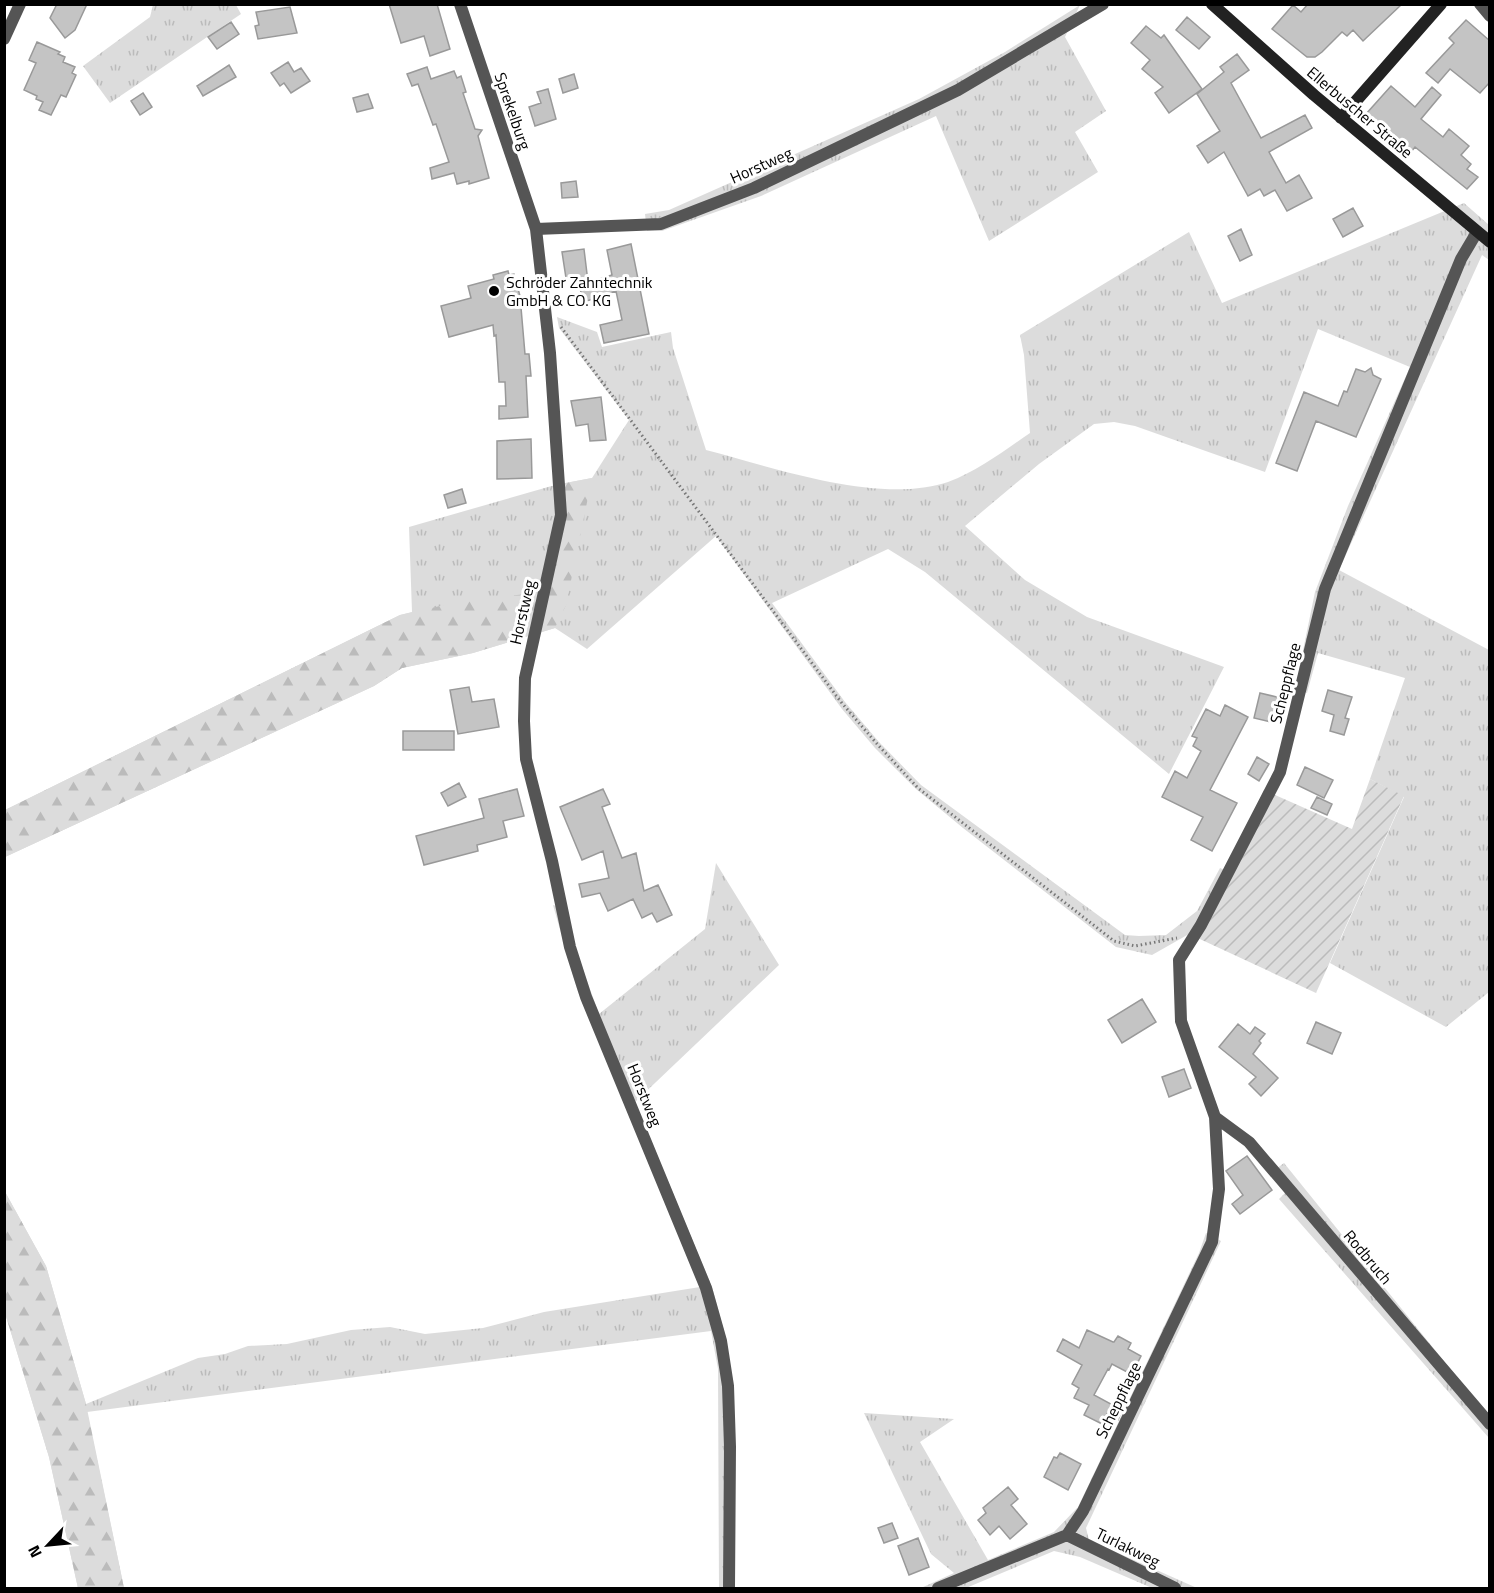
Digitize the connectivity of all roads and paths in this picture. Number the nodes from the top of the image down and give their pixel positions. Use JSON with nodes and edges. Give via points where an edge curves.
{"nodes":[{"id":1,"x":20,"y":4,"type":"edge"},
{"id":2,"x":459,"y":4,"type":"edge"},
{"id":3,"x":1103,"y":4,"type":"edge"},
{"id":4,"x":1212,"y":4,"type":"edge"},
{"id":5,"x":1441,"y":4,"type":"edge"},
{"id":6,"x":1480,"y":4,"type":"edge"},
{"id":7,"x":1490,"y":15,"type":"edge"},
{"id":8,"x":4,"y":39,"type":"edge"},
{"id":9,"x":1341,"y":118,"type":"junction"},
{"id":10,"x":536,"y":229,"type":"junction"},
{"id":11,"x":1477,"y":232,"type":"junction"},
{"id":12,"x":1490,"y":242,"type":"edge"},
{"id":13,"x":560,"y":325,"type":"dead end"},
{"id":14,"x":1180,"y":937,"type":"dead end"},
{"id":15,"x":1215,"y":1118,"type":"junction"},
{"id":16,"x":1234,"y":1130,"type":"junction"},
{"id":17,"x":1218,"y":1142,"type":"junction"},
{"id":18,"x":1490,"y":1424,"type":"edge"},
{"id":19,"x":1067,"y":1535,"type":"junction"},
{"id":20,"x":729,"y":1588,"type":"edge"},
{"id":21,"x":938,"y":1588,"type":"edge"},
{"id":22,"x":1175,"y":1588,"type":"edge"}],
"edges":[{"from":1,"to":8,"type":"street"},
{"from":2,"to":10,"type":"street","name":"Sprekelburg"},
{"from":3,"to":10,"type":"street","name":"Horstweg","via":[[958,90],[754,188],[661,224]]},
{"from":4,"to":9,"type":"main road","name":"Ellerbuscher Straße"},
{"from":5,"to":9,"type":"main road"},
{"from":6,"to":7,"type":"street"},
{"from":9,"to":11,"type":"main road","name":"Ellerbuscher Straße"},
{"from":10,"to":20,"type":"street","name":"Horstweg","via":[[550,353],[561,515],[525,678],[526,759],[570,947],[586,997],[706,1288],[721,1341],[728,1396]]},
{"from":11,"to":12,"type":"main road","name":"Ellerbuscher Straße"},
{"from":11,"to":15,"type":"street","name":"Scheppflage","via":[[1461,259],[1325,589],[1280,772],[1179,960],[1181,1021]]},
{"from":13,"to":14,"type":"path","via":[[841,702],[918,788],[1114,941],[1135,946]]},
{"from":15,"to":16,"type":"street","name":"Rodbruch"},
{"from":15,"to":17,"type":"street","name":"Scheppflage"},
{"from":16,"to":17,"type":"street"},
{"from":16,"to":18,"type":"street","name":"Rodbruch","via":[[1249,1142]]},
{"from":17,"to":19,"type":"street","name":"Scheppflage","via":[[1220,1189],[1212,1242],[1083,1511]]},
{"from":19,"to":21,"type":"street"},
{"from":19,"to":22,"type":"street","name":"Turlakweg"}]}
